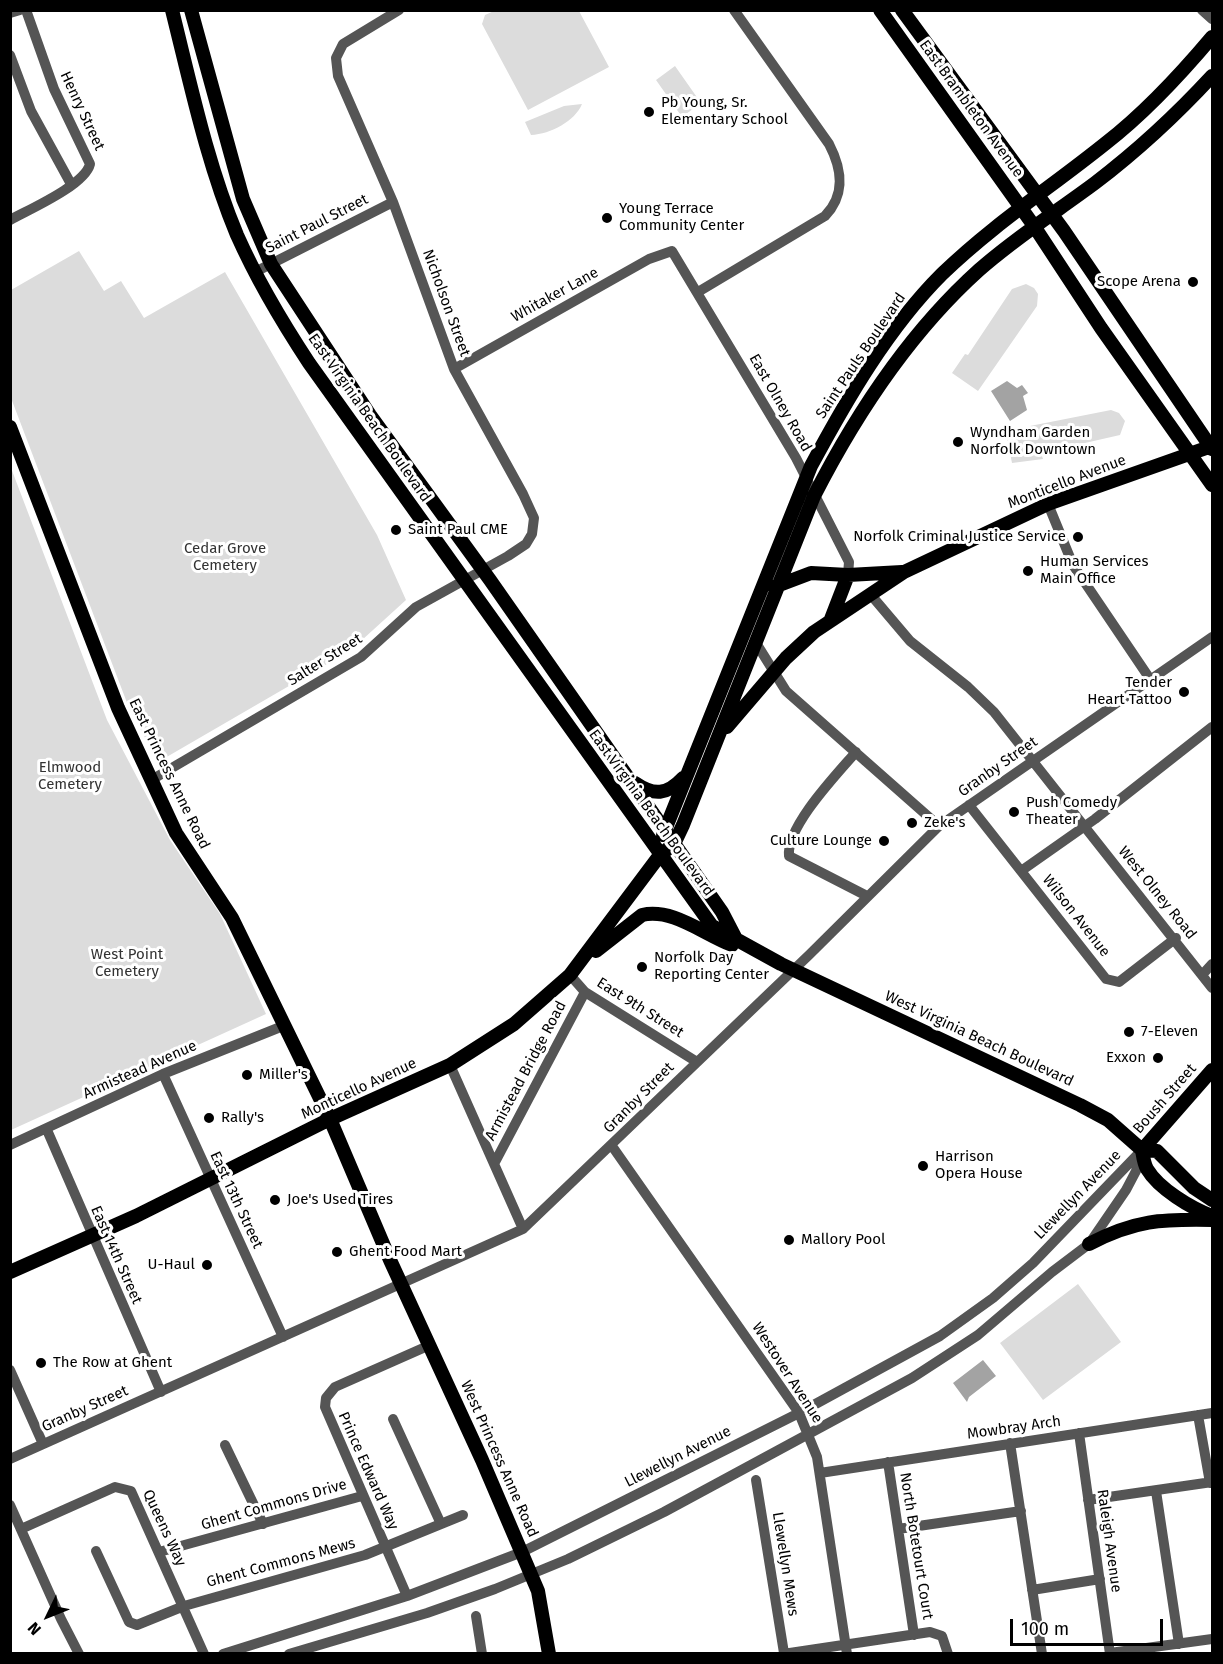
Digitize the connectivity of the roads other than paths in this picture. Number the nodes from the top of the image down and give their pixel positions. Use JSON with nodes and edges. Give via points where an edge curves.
{"nodes":[{"id":1,"x":20,"y":10,"type":"edge"},
{"id":2,"x":26,"y":10,"type":"edge"},
{"id":3,"x":191,"y":10,"type":"edge"},
{"id":4,"x":399,"y":10,"type":"edge"},
{"id":5,"x":734,"y":10,"type":"edge"},
{"id":6,"x":880,"y":10,"type":"edge"},
{"id":7,"x":902,"y":10,"type":"edge"},
{"id":8,"x":1202,"y":10,"type":"edge"},
{"id":9,"x":176,"y":12,"type":"edge"},
{"id":10,"x":10,"y":14,"type":"edge"},
{"id":11,"x":1212,"y":19,"type":"edge"},
{"id":12,"x":1212,"y":37,"type":"edge"},
{"id":13,"x":10,"y":55,"type":"edge"},
{"id":14,"x":1212,"y":76,"type":"edge"},
{"id":15,"x":72,"y":184,"type":"junction"},
{"id":16,"x":1037,"y":194,"type":"junction"},
{"id":17,"x":393,"y":202,"type":"junction"},
{"id":18,"x":1020,"y":206,"type":"junction"},
{"id":19,"x":1052,"y":214,"type":"junction"},
{"id":20,"x":11,"y":217,"type":"edge"},
{"id":21,"x":1034,"y":226,"type":"junction"},
{"id":22,"x":672,"y":251,"type":"joint"},
{"id":23,"x":271,"y":264,"type":"junction"},
{"id":24,"x":255,"y":272,"type":"junction"},
{"id":25,"x":698,"y":292,"type":"junction"},
{"id":26,"x":454,"y":369,"type":"junction"},
{"id":27,"x":370,"y":415,"type":"junction"},
{"id":28,"x":10,"y":427,"type":"edge"},
{"id":29,"x":355,"y":427,"type":"junction"},
{"id":30,"x":1212,"y":447,"type":"edge"},
{"id":31,"x":1190,"y":455,"type":"junction"},
{"id":32,"x":806,"y":479,"type":"junction"},
{"id":33,"x":1212,"y":485,"type":"edge"},
{"id":34,"x":814,"y":496,"type":"junction"},
{"id":35,"x":1048,"y":504,"type":"junction"},
{"id":36,"x":532,"y":534,"type":"joint"},
{"id":37,"x":482,"y":569,"type":"junction"},
{"id":38,"x":904,"y":572,"type":"junction"},
{"id":39,"x":848,"y":575,"type":"junction"},
{"id":40,"x":464,"y":579,"type":"junction"},
{"id":41,"x":778,"y":584,"type":"junction"},
{"id":42,"x":760,"y":595,"type":"junction"},
{"id":43,"x":871,"y":595,"type":"junction"},
{"id":44,"x":831,"y":619,"type":"junction"},
{"id":45,"x":1212,"y":637,"type":"edge"},
{"id":46,"x":756,"y":643,"type":"junction"},
{"id":47,"x":774,"y":673,"type":"junction"},
{"id":48,"x":1150,"y":679,"type":"junction"},
{"id":49,"x":1212,"y":727,"type":"edge"},
{"id":50,"x":721,"y":732,"type":"junction"},
{"id":51,"x":856,"y":752,"type":"junction"},
{"id":52,"x":1032,"y":761,"type":"junction"},
{"id":53,"x":687,"y":773,"type":"junction"},
{"id":54,"x":629,"y":778,"type":"junction"},
{"id":55,"x":153,"y":779,"type":"junction"},
{"id":56,"x":969,"y":805,"type":"junction"},
{"id":57,"x":1085,"y":825,"type":"junction"},
{"id":58,"x":939,"y":826,"type":"junction"},
{"id":59,"x":663,"y":828,"type":"junction"},
{"id":60,"x":674,"y":844,"type":"junction"},
{"id":61,"x":660,"y":855,"type":"junction"},
{"id":62,"x":1021,"y":871,"type":"junction"},
{"id":63,"x":867,"y":896,"type":"junction"},
{"id":64,"x":1176,"y":938,"type":"junction"},
{"id":65,"x":736,"y":939,"type":"junction"},
{"id":66,"x":752,"y":950,"type":"junction"},
{"id":67,"x":580,"y":963,"type":"junction"},
{"id":68,"x":1212,"y":964,"type":"edge"},
{"id":69,"x":794,"y":970,"type":"junction"},
{"id":70,"x":570,"y":975,"type":"junction"},
{"id":71,"x":1202,"y":975,"type":"junction"},
{"id":72,"x":1212,"y":988,"type":"edge"},
{"id":73,"x":585,"y":992,"type":"junction"},
{"id":74,"x":283,"y":1026,"type":"junction"},
{"id":75,"x":697,"y":1062,"type":"junction"},
{"id":76,"x":450,"y":1065,"type":"junction"},
{"id":77,"x":1212,"y":1070,"type":"edge"},
{"id":78,"x":163,"y":1074,"type":"junction"},
{"id":79,"x":330,"y":1119,"type":"junction"},
{"id":80,"x":47,"y":1130,"type":"junction"},
{"id":81,"x":10,"y":1145,"type":"edge"},
{"id":82,"x":612,"y":1146,"type":"junction"},
{"id":83,"x":1142,"y":1150,"type":"junction"},
{"id":84,"x":494,"y":1164,"type":"junction"},
{"id":85,"x":211,"y":1180,"type":"junction"},
{"id":86,"x":1212,"y":1200,"type":"edge"},
{"id":87,"x":1212,"y":1218,"type":"edge"},
{"id":88,"x":523,"y":1229,"type":"junction"},
{"id":89,"x":91,"y":1236,"type":"junction"},
{"id":90,"x":1089,"y":1245,"type":"junction"},
{"id":91,"x":10,"y":1272,"type":"edge"},
{"id":92,"x":402,"y":1284,"type":"junction"},
{"id":93,"x":283,"y":1337,"type":"junction"},
{"id":94,"x":429,"y":1345,"type":"junction"},
{"id":95,"x":10,"y":1370,"type":"edge"},
{"id":96,"x":161,"y":1392,"type":"junction"},
{"id":97,"x":799,"y":1413,"type":"junction"},
{"id":98,"x":1212,"y":1413,"type":"edge"},
{"id":99,"x":1198,"y":1415,"type":"junction"},
{"id":100,"x":393,"y":1419,"type":"dead end"},
{"id":101,"x":1079,"y":1433,"type":"junction"},
{"id":102,"x":809,"y":1434,"type":"junction"},
{"id":103,"x":1010,"y":1443,"type":"junction"},
{"id":104,"x":43,"y":1444,"type":"junction"},
{"id":105,"x":225,"y":1445,"type":"dead end"},
{"id":106,"x":10,"y":1459,"type":"edge"},
{"id":107,"x":888,"y":1462,"type":"junction"},
{"id":108,"x":820,"y":1473,"type":"junction"},
{"id":109,"x":756,"y":1480,"type":"dead end"},
{"id":110,"x":1211,"y":1483,"type":"edge"},
{"id":111,"x":1156,"y":1491,"type":"junction"},
{"id":112,"x":362,"y":1496,"type":"junction"},
{"id":113,"x":1088,"y":1500,"type":"junction"},
{"id":114,"x":10,"y":1505,"type":"edge"},
{"id":115,"x":1021,"y":1511,"type":"junction"},
{"id":116,"x":463,"y":1515,"type":"dead end"},
{"id":117,"x":263,"y":1524,"type":"junction"},
{"id":118,"x":441,"y":1524,"type":"junction"},
{"id":119,"x":21,"y":1529,"type":"junction"},
{"id":120,"x":898,"y":1529,"type":"junction"},
{"id":121,"x":391,"y":1545,"type":"junction"},
{"id":122,"x":96,"y":1551,"type":"dead end"},
{"id":123,"x":159,"y":1552,"type":"junction"},
{"id":124,"x":522,"y":1552,"type":"junction"},
{"id":125,"x":531,"y":1574,"type":"junction"},
{"id":126,"x":1100,"y":1579,"type":"junction"},
{"id":127,"x":1032,"y":1590,"type":"junction"},
{"id":128,"x":406,"y":1596,"type":"junction"},
{"id":129,"x":178,"y":1607,"type":"junction"},
{"id":130,"x":476,"y":1616,"type":"dead end"},
{"id":131,"x":914,"y":1635,"type":"junction"},
{"id":132,"x":1212,"y":1639,"type":"edge"},
{"id":133,"x":1179,"y":1644,"type":"junction"},
{"id":134,"x":846,"y":1649,"type":"edge"},
{"id":135,"x":79,"y":1653,"type":"edge"},
{"id":136,"x":204,"y":1653,"type":"edge"},
{"id":137,"x":223,"y":1653,"type":"edge"},
{"id":138,"x":289,"y":1653,"type":"edge"},
{"id":139,"x":482,"y":1653,"type":"edge"},
{"id":140,"x":549,"y":1653,"type":"edge"},
{"id":141,"x":783,"y":1653,"type":"edge"},
{"id":142,"x":948,"y":1653,"type":"edge"},
{"id":143,"x":1042,"y":1653,"type":"edge"},
{"id":144,"x":1110,"y":1653,"type":"edge"}],
"edges":[{"from":1,"to":10,"type":"street"},
{"from":2,"to":15,"type":"street","name":"Henry Street","via":[[54,89],[88,157],[88,170]]},
{"from":3,"to":23,"type":"main road","name":"East Virginia Beach Boulevard","via":[[243,200]]},
{"from":4,"to":17,"type":"street","name":"Nicholson Street","via":[[343,44],[336,58],[338,76]]},
{"from":5,"to":25,"type":"street","via":[[829,144],[838,164],[841,186],[836,202],[825,216]]},
{"from":6,"to":18,"type":"main road","name":"East Brambleton Avenue"},
{"from":7,"to":16,"type":"main road","name":"East Brambleton Avenue"},
{"from":8,"to":11,"type":"street"},
{"from":9,"to":24,"type":"main road","name":"East Virginia Beach Boulevard","via":[[217,182]]},
{"from":12,"to":16,"type":"main road","name":"Saint Pauls Boulevard","via":[[1144,110]]},
{"from":13,"to":15,"type":"street","via":[[31,111]]},
{"from":14,"to":19,"type":"main road","name":"Saint Pauls Boulevard","via":[[1135,151]]},
{"from":15,"to":20,"type":"street"},
{"from":16,"to":18,"type":"main road","name":"Saint Pauls Boulevard"},
{"from":16,"to":19,"type":"main road","name":"East Brambleton Avenue"},
{"from":17,"to":23,"type":"street","name":"Saint Paul Street"},
{"from":17,"to":26,"type":"street","name":"Nicholson Street"},
{"from":18,"to":21,"type":"main road","name":"East Brambleton Avenue"},
{"from":18,"to":32,"type":"main road","name":"Saint Pauls Boulevard","via":[[971,247],[915,304],[842,410]]},
{"from":19,"to":21,"type":"main road","name":"Saint Pauls Boulevard"},
{"from":19,"to":30,"type":"main road","name":"East Brambleton Avenue"},
{"from":21,"to":31,"type":"main road","name":"East Brambleton Avenue"},
{"from":21,"to":34,"type":"main road","name":"Saint Pauls Boulevard","via":[[971,278],[910,343],[859,415]]},
{"from":22,"to":25,"type":"street","name":"East Olney Road"},
{"from":22,"to":26,"type":"street","name":"Whitaker Lane","via":[[650,259]]},
{"from":23,"to":24,"type":"street","name":"Saint Paul Street"},
{"from":23,"to":27,"type":"main road","name":"East Virginia Beach Boulevard"},
{"from":24,"to":29,"type":"main road","name":"East Virginia Beach Boulevard","via":[[309,363]]},
{"from":25,"to":32,"type":"street","name":"East Olney Road"},
{"from":26,"to":36,"type":"street","name":"Nicholson Street","via":[[523,494],[534,518]]},
{"from":27,"to":29,"type":"main road"},
{"from":27,"to":37,"type":"main road","name":"East Virginia Beach Boulevard"},
{"from":28,"to":55,"type":"main road","name":"East Princess Anne Road","via":[[118,708]]},
{"from":29,"to":40,"type":"main road","name":"East Virginia Beach Boulevard"},
{"from":30,"to":31,"type":"main road","name":"Monticello Avenue"},
{"from":31,"to":33,"type":"main road","name":"East Brambleton Avenue"},
{"from":31,"to":35,"type":"main road","name":"Monticello Avenue"},
{"from":32,"to":34,"type":"street","name":"East Olney Road"},
{"from":32,"to":42,"type":"main road","name":"Saint Pauls Boulevard"},
{"from":34,"to":39,"type":"street","name":"East Olney Road","via":[[849,562]]},
{"from":34,"to":41,"type":"main road","name":"Saint Pauls Boulevard"},
{"from":35,"to":38,"type":"main road","name":"Monticello Avenue"},
{"from":35,"to":48,"type":"street","via":[[1072,565]]},
{"from":36,"to":37,"type":"street","name":"Salter Street","via":[[526,544]]},
{"from":37,"to":40,"type":"street","name":"Salter Street"},
{"from":37,"to":54,"type":"main road","name":"East Virginia Beach Boulevard"},
{"from":38,"to":39,"type":"main road","name":"Monticello Avenue"},
{"from":38,"to":43,"type":"main road","name":"Monticello Avenue"},
{"from":39,"to":41,"type":"main road","name":"Monticello Avenue","via":[[812,573]]},
{"from":39,"to":44,"type":"main road"},
{"from":40,"to":55,"type":"street","name":"Salter Street","via":[[416,608],[361,657]]},
{"from":40,"to":61,"type":"main road","name":"East Virginia Beach Boulevard"},
{"from":41,"to":42,"type":"main road","name":"Monticello Avenue"},
{"from":41,"to":46,"type":"main road","name":"Monticello Avenue"},
{"from":42,"to":53,"type":"main road"},
{"from":43,"to":44,"type":"main road","name":"Monticello Avenue"},
{"from":43,"to":52,"type":"street","via":[[910,641],[983,700]]},
{"from":44,"to":47,"type":"main road","name":"Monticello Avenue"},
{"from":45,"to":48,"type":"street","name":"Granby Street"},
{"from":46,"to":47,"type":"street"},
{"from":46,"to":50,"type":"main road","name":"Monticello Avenue"},
{"from":47,"to":50,"type":"main road","name":"Monticello Avenue"},
{"from":47,"to":51,"type":"street","via":[[786,691]]},
{"from":48,"to":52,"type":"street","name":"Granby Street"},
{"from":49,"to":57,"type":"street"},
{"from":50,"to":60,"type":"main road","name":"Monticello Avenue"},
{"from":51,"to":58,"type":"street"},
{"from":51,"to":63,"type":"street","via":[[809,808],[788,847],[789,856]]},
{"from":52,"to":56,"type":"street","name":"Granby Street"},
{"from":52,"to":57,"type":"street","name":"West Olney Road"},
{"from":53,"to":54,"type":"main road","via":[[669,791],[656,794]]},
{"from":53,"to":59,"type":"main road"},
{"from":54,"to":59,"type":"main road","name":"East Virginia Beach Boulevard"},
{"from":55,"to":74,"type":"main road","name":"East Princess Anne Road","via":[[181,842],[232,918]]},
{"from":56,"to":58,"type":"street","name":"Granby Street"},
{"from":56,"to":62,"type":"street","name":"Wilson Avenue"},
{"from":57,"to":62,"type":"street"},
{"from":57,"to":64,"type":"street","name":"West Olney Road"},
{"from":58,"to":63,"type":"street","name":"Granby Street"},
{"from":59,"to":60,"type":"main road","name":"East Virginia Beach Boulevard"},
{"from":59,"to":61,"type":"main road"},
{"from":60,"to":61,"type":"main road","name":"Monticello Avenue"},
{"from":60,"to":65,"type":"main road","name":"East Virginia Beach Boulevard","via":[[722,912]]},
{"from":61,"to":65,"type":"main road","name":"East Virginia Beach Boulevard","via":[[712,926]]},
{"from":61,"to":67,"type":"main road","name":"Monticello Avenue"},
{"from":62,"to":64,"type":"street","name":"Wilson Avenue","via":[[1109,981],[1124,979]]},
{"from":63,"to":69,"type":"street","name":"Granby Street"},
{"from":64,"to":71,"type":"street","name":"West Olney Road"},
{"from":65,"to":66,"type":"main road","name":"East Virginia Beach Boulevard"},
{"from":66,"to":67,"type":"main road","via":[[712,938],[669,915],[650,913],[642,915]]},
{"from":66,"to":69,"type":"main road","name":"East Virginia Beach Boulevard"},
{"from":67,"to":70,"type":"main road","name":"Monticello Avenue"},
{"from":68,"to":71,"type":"street"},
{"from":69,"to":75,"type":"street","name":"Granby Street"},
{"from":69,"to":83,"type":"main road","name":"West Virginia Beach Boulevard","via":[[1080,1105],[1108,1120]]},
{"from":70,"to":73,"type":"street","name":"East 9th Street"},
{"from":70,"to":76,"type":"main road","name":"Monticello Avenue","via":[[514,1024]]},
{"from":71,"to":72,"type":"street","name":"West Olney Road"},
{"from":73,"to":75,"type":"street","name":"East 9th Street"},
{"from":73,"to":84,"type":"street","name":"Armistead Bridge Road"},
{"from":74,"to":78,"type":"street","name":"Armistead Avenue"},
{"from":74,"to":79,"type":"main road","name":"East Princess Anne Road"},
{"from":75,"to":82,"type":"street","name":"Granby Street"},
{"from":76,"to":79,"type":"main road","name":"Monticello Avenue"},
{"from":76,"to":84,"type":"street"},
{"from":77,"to":83,"type":"main road","name":"Boush Street"},
{"from":78,"to":80,"type":"street","name":"Armistead Avenue"},
{"from":78,"to":85,"type":"street","name":"East 13th Street"},
{"from":79,"to":85,"type":"main road","name":"Monticello Avenue"},
{"from":79,"to":92,"type":"main road","name":"East Princess Anne Road"},
{"from":80,"to":81,"type":"street","name":"Armistead Avenue"},
{"from":80,"to":89,"type":"street","name":"East 14th Street"},
{"from":82,"to":88,"type":"street","name":"Granby Street"},
{"from":82,"to":97,"type":"street","name":"Westover Avenue"},
{"from":83,"to":86,"type":"main road","via":[[1157,1151],[1194,1188]]},
{"from":83,"to":87,"type":"main road","via":[[1146,1168],[1172,1194]]},
{"from":83,"to":90,"type":"street","name":"Llewellyn Avenue","via":[[1126,1190]]},
{"from":83,"to":97,"type":"street","name":"Llewellyn Avenue","via":[[1033,1263],[993,1298],[940,1336]]},
{"from":84,"to":88,"type":"street"},
{"from":85,"to":89,"type":"main road","name":"Monticello Avenue"},
{"from":85,"to":93,"type":"street","name":"East 13th Street"},
{"from":87,"to":90,"type":"main road","via":[[1152,1220],[1114,1231]]},
{"from":88,"to":92,"type":"street","name":"Granby Street"},
{"from":89,"to":91,"type":"main road","name":"Monticello Avenue"},
{"from":89,"to":96,"type":"street","name":"East 14th Street"},
{"from":90,"to":102,"type":"street","name":"Llewellyn Avenue","via":[[950,1355]]},
{"from":92,"to":93,"type":"street","name":"Granby Street"},
{"from":92,"to":94,"type":"main road","name":"West Princess Anne Road"},
{"from":93,"to":96,"type":"street","name":"Granby Street"},
{"from":94,"to":112,"type":"street","name":"Prince Edward Way","via":[[335,1387],[327,1398],[326,1414]]},
{"from":94,"to":124,"type":"main road","name":"West Princess Anne Road"},
{"from":95,"to":104,"type":"street"},
{"from":96,"to":104,"type":"street","name":"Granby Street"},
{"from":97,"to":102,"type":"street","name":"Westover Avenue"},
{"from":97,"to":124,"type":"street","name":"Llewellyn Avenue"},
{"from":98,"to":99,"type":"street","name":"Mowbray Arch"},
{"from":99,"to":101,"type":"street","name":"Mowbray Arch"},
{"from":99,"to":110,"type":"street"},
{"from":100,"to":118,"type":"street"},
{"from":101,"to":103,"type":"street","name":"Mowbray Arch"},
{"from":101,"to":113,"type":"street","name":"Raleigh Avenue"},
{"from":102,"to":108,"type":"street","name":"Westover Avenue"},
{"from":102,"to":125,"type":"street","name":"Llewellyn Avenue","via":[[653,1518]]},
{"from":103,"to":107,"type":"street","name":"Mowbray Arch"},
{"from":103,"to":115,"type":"street"},
{"from":104,"to":106,"type":"street","name":"Granby Street"},
{"from":105,"to":117,"type":"street"},
{"from":107,"to":108,"type":"street","name":"Mowbray Arch"},
{"from":107,"to":120,"type":"street","name":"North Botetourt Court"},
{"from":108,"to":134,"type":"street","name":"Westover Avenue"},
{"from":109,"to":141,"type":"street","name":"Llewellyn Mews"},
{"from":110,"to":111,"type":"street"},
{"from":111,"to":113,"type":"street"},
{"from":111,"to":133,"type":"street"},
{"from":112,"to":117,"type":"street","name":"Ghent Commons Drive"},
{"from":112,"to":121,"type":"street","name":"Prince Edward Way"},
{"from":113,"to":126,"type":"street","name":"Raleigh Avenue"},
{"from":114,"to":119,"type":"street"},
{"from":115,"to":120,"type":"street"},
{"from":115,"to":127,"type":"street"},
{"from":116,"to":118,"type":"street","name":"Ghent Commons Mews"},
{"from":117,"to":123,"type":"street","name":"Ghent Commons Drive"},
{"from":118,"to":121,"type":"street","name":"Ghent Commons Mews"},
{"from":119,"to":123,"type":"street","name":"Queens Way","via":[[123,1487],[134,1495]]},
{"from":119,"to":135,"type":"street"},
{"from":120,"to":131,"type":"street","name":"North Botetourt Court"},
{"from":121,"to":128,"type":"street","name":"Prince Edward Way"},
{"from":121,"to":129,"type":"street","name":"Ghent Commons Mews"},
{"from":122,"to":129,"type":"street","name":"Ghent Commons Mews","via":[[129,1622],[137,1625]]},
{"from":123,"to":129,"type":"street","name":"Queens Way"},
{"from":124,"to":125,"type":"main road","name":"West Princess Anne Road"},
{"from":124,"to":128,"type":"street","name":"Llewellyn Avenue"},
{"from":125,"to":138,"type":"street","name":"Llewellyn Avenue","via":[[427,1613]]},
{"from":125,"to":140,"type":"main road","name":"West Princess Anne Road","via":[[538,1591]]},
{"from":126,"to":127,"type":"street"},
{"from":126,"to":144,"type":"street","name":"Raleigh Avenue"},
{"from":127,"to":143,"type":"street"},
{"from":128,"to":137,"type":"street","name":"Llewellyn Avenue"},
{"from":129,"to":136,"type":"street","name":"Queens Way"},
{"from":130,"to":139,"type":"street"},
{"from":131,"to":134,"type":"street","name":"Llewellyn Mews"},
{"from":131,"to":142,"type":"street","name":"Llewellyn Mews","via":[[930,1632],[942,1636]]},
{"from":132,"to":133,"type":"street"},
{"from":133,"to":144,"type":"street"},
{"from":134,"to":141,"type":"street","name":"Llewellyn Mews"}]}
